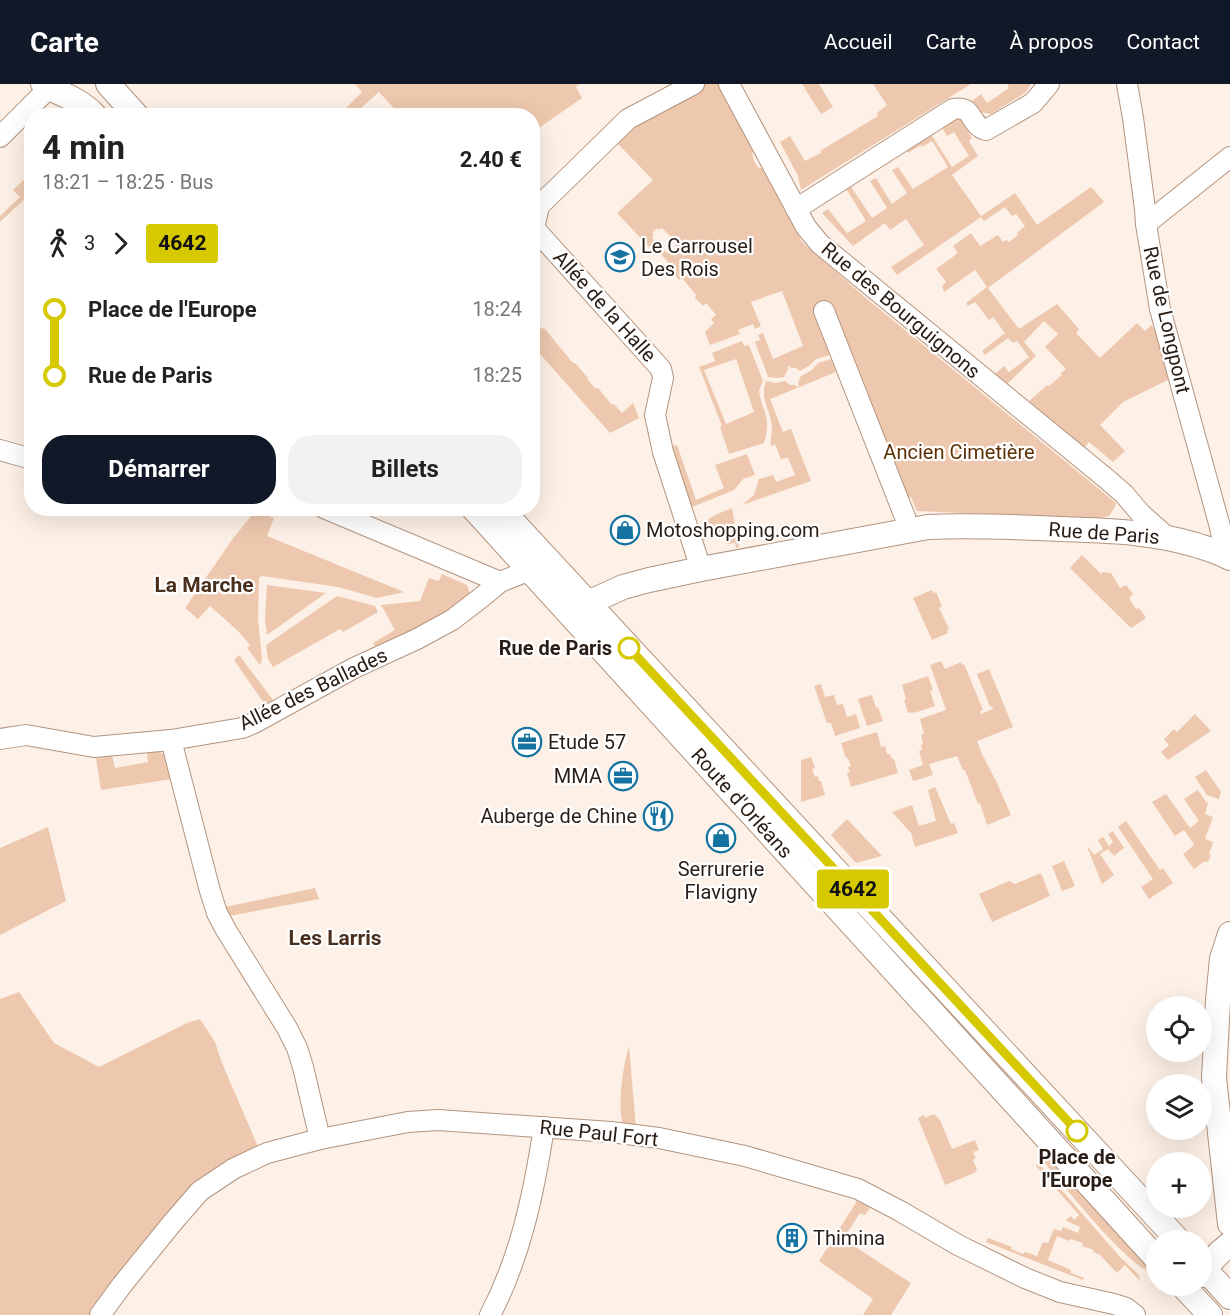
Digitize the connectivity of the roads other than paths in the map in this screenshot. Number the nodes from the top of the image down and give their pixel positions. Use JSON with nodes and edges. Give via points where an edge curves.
{"nodes":[{"id":1,"x":82,"y":84,"type":"edge"},
{"id":2,"x":108,"y":84,"type":"edge"},
{"id":3,"x":694,"y":84,"type":"edge"},
{"id":4,"x":729,"y":84,"type":"edge"},
{"id":5,"x":1049,"y":84,"type":"edge"},
{"id":6,"x":1127,"y":84,"type":"edge"},
{"id":7,"x":45,"y":86,"type":"edge"},
{"id":8,"x":26,"y":108,"type":"edge"},
{"id":9,"x":84,"y":108,"type":"edge"},
{"id":10,"x":104,"y":108,"type":"edge"},
{"id":11,"x":130,"y":108,"type":"edge"},
{"id":12,"x":24,"y":110,"type":"edge"},
{"id":13,"x":0,"y":137,"type":"edge"},
{"id":14,"x":1230,"y":157,"type":"edge"},
{"id":15,"x":540,"y":204,"type":"edge"},
{"id":16,"x":796,"y":208,"type":"junction"},
{"id":17,"x":1146,"y":224,"type":"junction"},
{"id":18,"x":540,"y":235,"type":"edge"},
{"id":19,"x":824,"y":311,"type":"dead end"},
{"id":20,"x":0,"y":450,"type":"edge"},
{"id":21,"x":24,"y":457,"type":"edge"},
{"id":22,"x":1124,"y":494,"type":"junction"},
{"id":23,"x":343,"y":516,"type":"edge"},
{"id":24,"x":480,"y":516,"type":"edge"},
{"id":25,"x":507,"y":516,"type":"edge"},
{"id":26,"x":908,"y":530,"type":"junction"},
{"id":27,"x":1120,"y":531,"type":"junction"},
{"id":28,"x":1167,"y":537,"type":"junction"},
{"id":29,"x":1225,"y":555,"type":"edge"},
{"id":30,"x":701,"y":569,"type":"junction"},
{"id":31,"x":530,"y":570,"type":"junction"},
{"id":32,"x":500,"y":582,"type":"junction"},
{"id":33,"x":588,"y":603,"type":"junction"},
{"id":34,"x":0,"y":739,"type":"edge"},
{"id":35,"x":171,"y":740,"type":"junction"},
{"id":36,"x":1230,"y":934,"type":"edge"},
{"id":37,"x":544,"y":1127,"type":"junction"},
{"id":38,"x":320,"y":1139,"type":"junction"},
{"id":39,"x":1230,"y":1224,"type":"edge"},
{"id":40,"x":1169,"y":1230,"type":"edge"},
{"id":41,"x":1230,"y":1244,"type":"edge"},
{"id":42,"x":1146,"y":1247,"type":"edge"},
{"id":43,"x":1212,"y":1262,"type":"edge"},
{"id":44,"x":1212,"y":1290,"type":"edge"},
{"id":45,"x":1201,"y":1296,"type":"edge"},
{"id":46,"x":1230,"y":1297,"type":"edge"},
{"id":47,"x":100,"y":1315,"type":"edge"},
{"id":48,"x":489,"y":1315,"type":"edge"},
{"id":49,"x":1135,"y":1315,"type":"edge"},
{"id":50,"x":1210,"y":1315,"type":"edge"}],
"edges":[{"from":1,"to":10,"type":"main road"},
{"from":2,"to":11,"type":"main road"},
{"from":3,"to":15,"type":"street","name":"Allée de la Halle","via":[[628,119]]},
{"from":4,"to":16,"type":"street","name":"Rue des Bourguignons"},
{"from":5,"to":16,"type":"street","via":[[1033,103],[986,130],[966,110],[953,109]]},
{"from":6,"to":17,"type":"street","name":"Rue de Longpont"},
{"from":7,"to":8,"type":"street"},
{"from":7,"to":9,"type":"main road"},
{"from":12,"to":13,"type":"street"},
{"from":14,"to":17,"type":"street"},
{"from":16,"to":22,"type":"street","name":"Rue des Bourguignons","via":[[820,244]]},
{"from":17,"to":29,"type":"street","name":"Rue de Longpont","via":[[1160,309]]},
{"from":18,"to":30,"type":"street","name":"Allée de la Halle","via":[[661,369],[663,378],[655,415]]},
{"from":19,"to":26,"type":"street"},
{"from":20,"to":21,"type":"street"},
{"from":22,"to":27,"type":"street"},
{"from":22,"to":28,"type":"street","name":"Rue des Bourguignons"},
{"from":23,"to":32,"type":"street"},
{"from":24,"to":31,"type":"main road","name":"Route d'Orléans"},
{"from":25,"to":33,"type":"main road","name":"Route d'Orléans"},
{"from":26,"to":27,"type":"main road","name":"Rue de Paris","via":[[954,525]]},
{"from":26,"to":30,"type":"main road","name":"Rue de Paris"},
{"from":27,"to":28,"type":"main road","name":"Rue de Paris"},
{"from":28,"to":29,"type":"main road","name":"Rue de Paris"},
{"from":30,"to":33,"type":"main road","name":"Rue de Paris","via":[[623,587]]},
{"from":31,"to":32,"type":"street","name":"Allée des Ballades"},
{"from":31,"to":42,"type":"main road","name":"Route d'Orléans"},
{"from":32,"to":35,"type":"street","name":"Allée des Ballades","via":[[452,620],[254,723]]},
{"from":33,"to":40,"type":"main road","name":"Route d'Orléans"},
{"from":34,"to":35,"type":"street","name":"Allée des Ballades","via":[[26,735],[94,747]]},
{"from":35,"to":38,"type":"street","via":[[217,912],[297,1048]]},
{"from":36,"to":39,"type":"main road","via":[[1222,960],[1214,1069]]},
{"from":37,"to":38,"type":"street","name":"Rue Paul Fort","via":[[438,1120]]},
{"from":37,"to":48,"type":"street","via":[[520,1244]]},
{"from":37,"to":49,"type":"street","name":"Rue Paul Fort","via":[[659,1138],[745,1156],[850,1186],[1025,1278],[1060,1292],[1125,1308]]},
{"from":38,"to":47,"type":"street","name":"Rue Paul Fort","via":[[250,1161],[200,1191]]},
{"from":41,"to":43,"type":"main road"},
{"from":44,"to":46,"type":"main road"},
{"from":45,"to":50,"type":"main road"}]}
